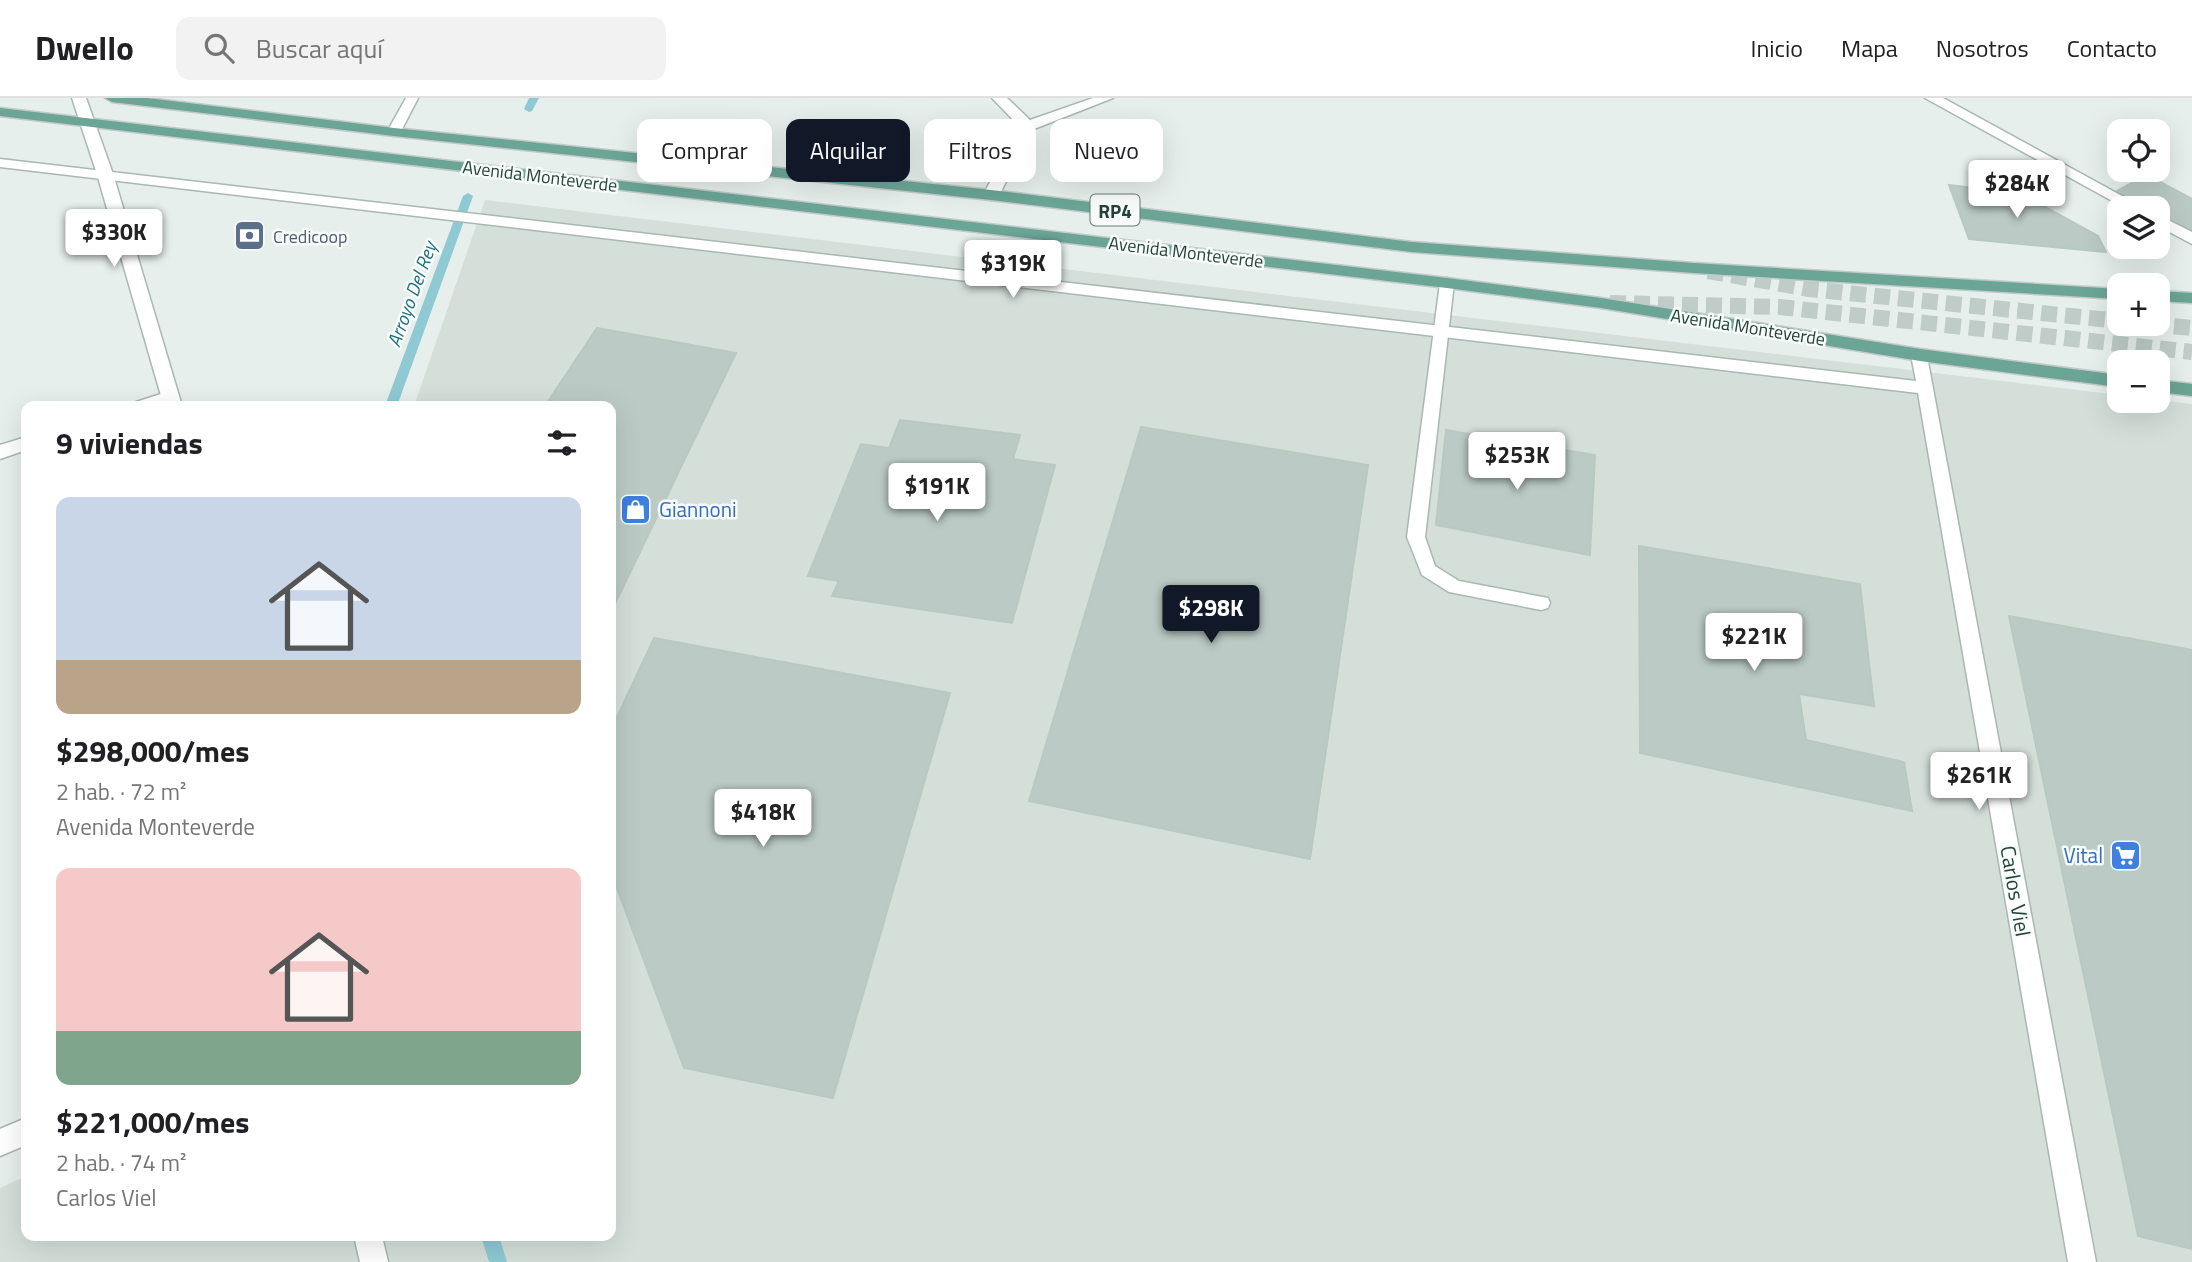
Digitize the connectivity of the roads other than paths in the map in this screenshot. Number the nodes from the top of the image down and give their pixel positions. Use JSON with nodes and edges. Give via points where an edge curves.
{"nodes":[{"id":1,"x":79,"y":98,"type":"edge"},
{"id":2,"x":112,"y":98,"type":"edge"},
{"id":3,"x":412,"y":98,"type":"edge"},
{"id":4,"x":999,"y":98,"type":"edge"},
{"id":5,"x":1106,"y":98,"type":"edge"},
{"id":6,"x":1932,"y":98,"type":"edge"},
{"id":7,"x":0,"y":112,"type":"edge"},
{"id":8,"x":1021,"y":119,"type":"edge"},
{"id":9,"x":89,"y":122,"type":"junction"},
{"id":10,"x":1036,"y":123,"type":"edge"},
{"id":11,"x":394,"y":132,"type":"junction"},
{"id":12,"x":0,"y":163,"type":"edge"},
{"id":13,"x":105,"y":174,"type":"junction"},
{"id":14,"x":998,"y":182,"type":"edge"},
{"id":15,"x":991,"y":195,"type":"junction"},
{"id":16,"x":2114,"y":196,"type":"edge"},
{"id":17,"x":2170,"y":227,"type":"edge"},
{"id":18,"x":2192,"y":239,"type":"edge"},
{"id":19,"x":1447,"y":282,"type":"junction"},
{"id":20,"x":2107,"y":292,"type":"edge"},
{"id":21,"x":2170,"y":297,"type":"edge"},
{"id":22,"x":2192,"y":298,"type":"edge"},
{"id":23,"x":1442,"y":332,"type":"junction"},
{"id":24,"x":1920,"y":355,"type":"junction"},
{"id":25,"x":2107,"y":379,"type":"edge"},
{"id":26,"x":2170,"y":387,"type":"edge"},
{"id":27,"x":1926,"y":388,"type":"junction"},
{"id":28,"x":2192,"y":390,"type":"edge"},
{"id":29,"x":172,"y":401,"type":"edge"},
{"id":30,"x":21,"y":445,"type":"edge"},
{"id":31,"x":0,"y":452,"type":"edge"},
{"id":32,"x":1541,"y":603,"type":"dead end"},
{"id":33,"x":21,"y":1133,"type":"edge"},
{"id":34,"x":0,"y":1143,"type":"edge"},
{"id":35,"x":369,"y":1241,"type":"edge"},
{"id":36,"x":374,"y":1262,"type":"edge"},
{"id":37,"x":2082,"y":1262,"type":"edge"}],
"edges":[{"from":1,"to":9,"type":"street"},
{"from":2,"to":11,"type":"main road","name":"Avenida Monteverde","number":"RP4"},
{"from":3,"to":11,"type":"lane"},
{"from":4,"to":8,"type":"street"},
{"from":5,"to":10,"type":"street"},
{"from":6,"to":16,"type":"street"},
{"from":7,"to":9,"type":"main road","name":"Avenida Monteverde","number":"RP4"},
{"from":9,"to":13,"type":"street"},
{"from":9,"to":19,"type":"main road","name":"Avenida Monteverde","number":"RP4"},
{"from":11,"to":15,"type":"main road","name":"Avenida Monteverde","number":"RP4"},
{"from":12,"to":13,"type":"street"},
{"from":13,"to":23,"type":"street"},
{"from":13,"to":29,"type":"street"},
{"from":14,"to":15,"type":"street"},
{"from":15,"to":20,"type":"main road","name":"Avenida Monteverde","number":"RP4","via":[[1412,247]]},
{"from":17,"to":18,"type":"street"},
{"from":19,"to":23,"type":"lane"},
{"from":19,"to":24,"type":"main road","name":"Avenida Monteverde","number":"RP4"},
{"from":21,"to":22,"type":"main road"},
{"from":23,"to":27,"type":"street"},
{"from":23,"to":32,"type":"lane","via":[[1416,537],[1424,559],[1429,570],[1455,587]]},
{"from":24,"to":25,"type":"main road","name":"Avenida Monteverde","number":"RP4"},
{"from":24,"to":27,"type":"street","name":"Carlos Viel"},
{"from":26,"to":28,"type":"main road"},
{"from":27,"to":37,"type":"street","name":"Carlos Viel"},
{"from":30,"to":31,"type":"street"},
{"from":33,"to":34,"type":"street"},
{"from":35,"to":36,"type":"street"}]}
